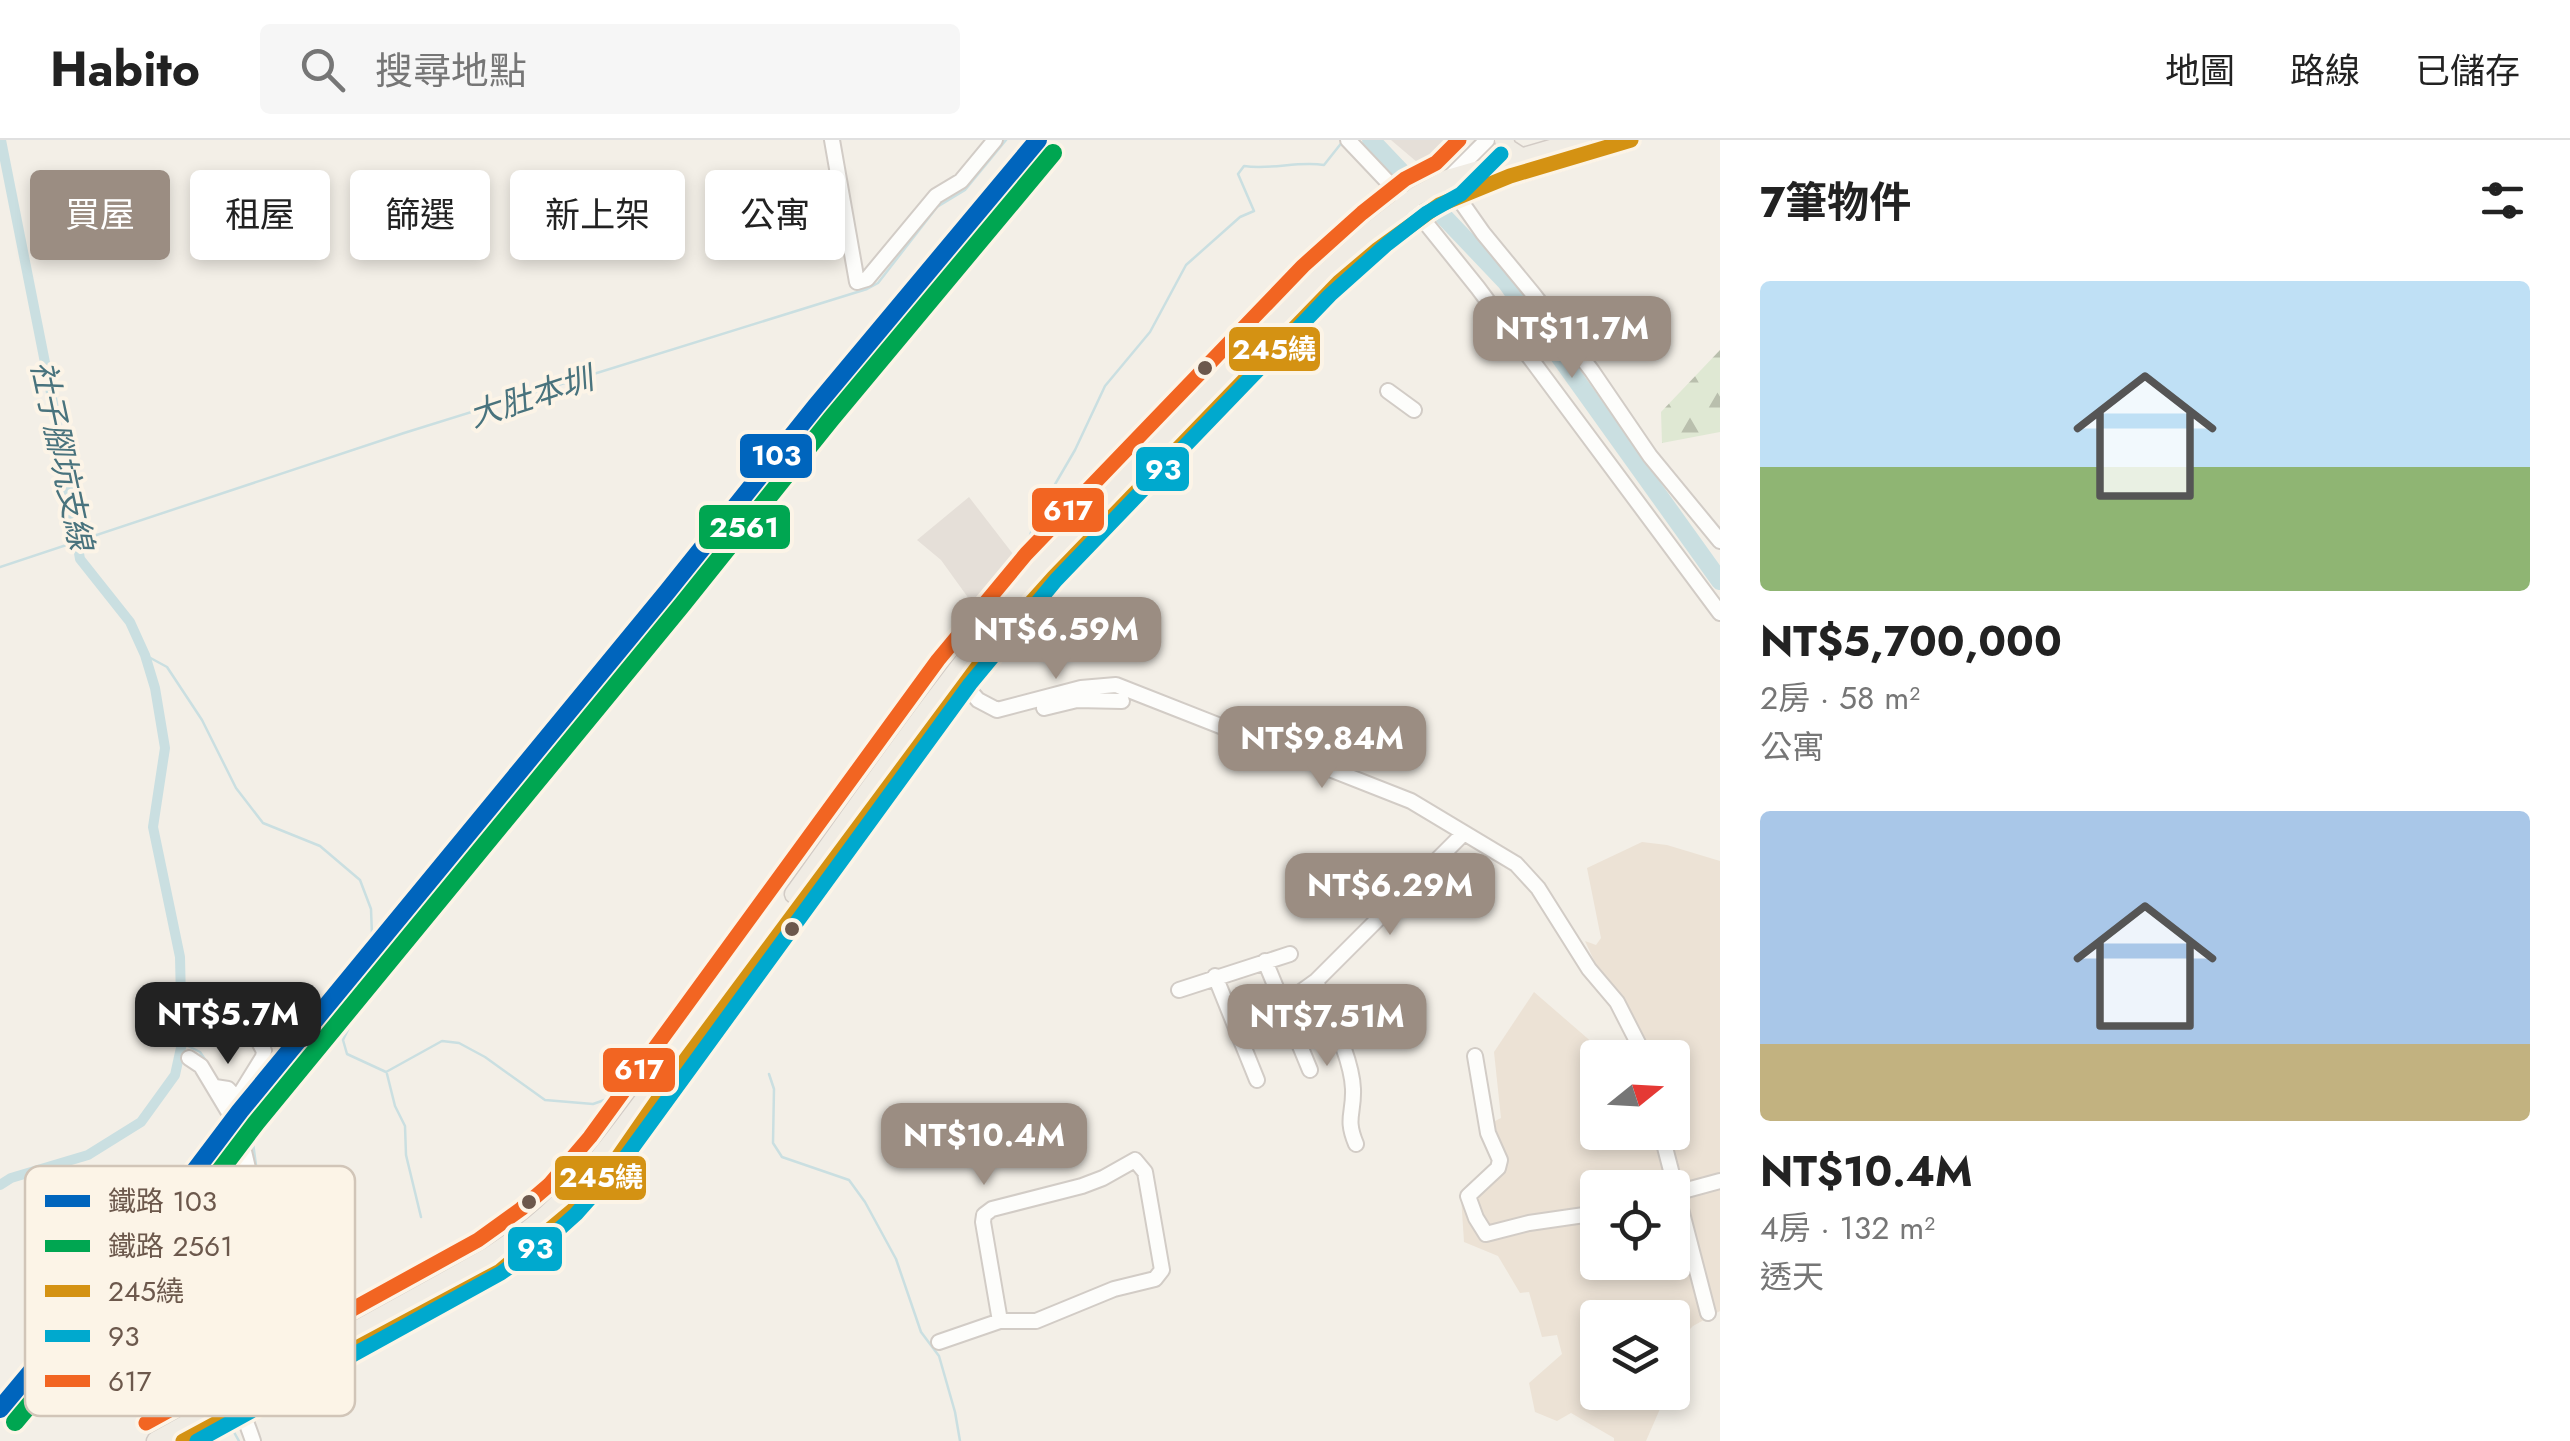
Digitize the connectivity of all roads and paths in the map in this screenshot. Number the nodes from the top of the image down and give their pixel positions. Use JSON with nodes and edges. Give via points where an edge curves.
{"nodes":[{"id":1,"x":832,"y":140,"type":"edge"},
{"id":2,"x":995,"y":140,"type":"edge"},
{"id":3,"x":1348,"y":140,"type":"edge"},
{"id":4,"x":1487,"y":140,"type":"edge"},
{"id":5,"x":1504,"y":140,"type":"edge"},
{"id":6,"x":1582,"y":140,"type":"edge"},
{"id":7,"x":1631,"y":140,"type":"edge"},
{"id":8,"x":1521,"y":156,"type":"junction"},
{"id":9,"x":1426,"y":191,"type":"junction"},
{"id":10,"x":1457,"y":196,"type":"junction"},
{"id":11,"x":1430,"y":211,"type":"junction"},
{"id":12,"x":1388,"y":391,"type":"dead end"},
{"id":13,"x":1414,"y":410,"type":"dead end"},
{"id":14,"x":1720,"y":541,"type":"edge"},
{"id":15,"x":1720,"y":612,"type":"edge"},
{"id":16,"x":959,"y":678,"type":"junction"},
{"id":17,"x":1122,"y":701,"type":"dead end"},
{"id":18,"x":993,"y":720,"type":"dead end"},
{"id":19,"x":1464,"y":833,"type":"junction"},
{"id":20,"x":1290,"y":954,"type":"dead end"},
{"id":21,"x":1265,"y":961,"type":"junction"},
{"id":22,"x":1216,"y":976,"type":"junction"},
{"id":23,"x":1316,"y":982,"type":"junction"},
{"id":24,"x":1179,"y":990,"type":"dead end"},
{"id":25,"x":1284,"y":1004,"type":"junction"},
{"id":26,"x":254,"y":1033,"type":"dead end"},
{"id":27,"x":1636,"y":1040,"type":"edge"},
{"id":28,"x":1475,"y":1056,"type":"dead end"},
{"id":29,"x":189,"y":1058,"type":"dead end"},
{"id":30,"x":1310,"y":1070,"type":"dead end"},
{"id":31,"x":1256,"y":1080,"type":"dead end"},
{"id":32,"x":215,"y":1086,"type":"junction"},
{"id":33,"x":228,"y":1111,"type":"dead end"},
{"id":34,"x":238,"y":1126,"type":"dead end"},
{"id":35,"x":1356,"y":1144,"type":"dead end"},
{"id":36,"x":246,"y":1166,"type":"edge"},
{"id":37,"x":1720,"y":1181,"type":"edge"},
{"id":38,"x":1690,"y":1189,"type":"edge"},
{"id":39,"x":1580,"y":1216,"type":"edge"},
{"id":40,"x":1690,"y":1249,"type":"edge"},
{"id":41,"x":1708,"y":1312,"type":"dead end"},
{"id":42,"x":1000,"y":1321,"type":"junction"},
{"id":43,"x":355,"y":1336,"type":"edge"},
{"id":44,"x":940,"y":1342,"type":"dead end"},
{"id":45,"x":244,"y":1416,"type":"edge"},
{"id":46,"x":214,"y":1417,"type":"joint"},
{"id":47,"x":156,"y":1441,"type":"edge"},
{"id":48,"x":183,"y":1441,"type":"edge"},
{"id":49,"x":253,"y":1441,"type":"edge"}],
"edges":[{"from":1,"to":2,"type":"street","via":[[857,282],[867,279],[936,196],[961,181]]},
{"from":3,"to":9,"type":"street"},
{"from":4,"to":9,"type":"street"},
{"from":5,"to":8,"type":"main road"},
{"from":6,"to":8,"type":"main road"},
{"from":7,"to":10,"type":"main road"},
{"from":8,"to":9,"type":"main road"},
{"from":9,"to":10,"type":"street"},
{"from":9,"to":11,"type":"street"},
{"from":9,"to":16,"type":"main road","via":[[1316,281],[1041,567]]},
{"from":10,"to":11,"type":"main road"},
{"from":10,"to":14,"type":"street"},
{"from":11,"to":15,"type":"street","via":[[1478,288]]},
{"from":11,"to":16,"type":"main road","via":[[1330,291]]},
{"from":12,"to":13,"type":"street"},
{"from":16,"to":19,"type":"street","via":[[997,710],[1116,685],[1412,801]]},
{"from":16,"to":43,"type":"main road","via":[[682,1056],[563,1199],[488,1257]]},
{"from":17,"to":18,"type":"street","via":[[1077,700]]},
{"from":19,"to":23,"type":"street"},
{"from":19,"to":27,"type":"street","via":[[1516,864],[1538,888]]},
{"from":20,"to":21,"type":"street"},
{"from":21,"to":22,"type":"street"},
{"from":21,"to":25,"type":"street"},
{"from":22,"to":24,"type":"street"},
{"from":22,"to":31,"type":"street"},
{"from":23,"to":25,"type":"street"},
{"from":23,"to":35,"type":"street","via":[[1348,1064],[1348,1126]]},
{"from":25,"to":30,"type":"street"},
{"from":26,"to":32,"type":"street","via":[[264,1051],[236,1098]]},
{"from":28,"to":39,"type":"street","via":[[1488,1133],[1500,1160],[1468,1196],[1486,1234]]},
{"from":29,"to":32,"type":"street"},
{"from":32,"to":33,"type":"street"},
{"from":34,"to":36,"type":"street"},
{"from":37,"to":38,"type":"street"},
{"from":40,"to":41,"type":"street"},
{"from":42,"to":42,"type":"street","via":[[1036,1322],[1114,1288],[1155,1279],[1162,1270],[1156,1231],[1145,1172],[1135,1160],[1103,1178],[984,1215]]},
{"from":42,"to":44,"type":"street"},
{"from":45,"to":49,"type":"street"},
{"from":46,"to":47,"type":"main road"},
{"from":46,"to":48,"type":"main road"}]}
